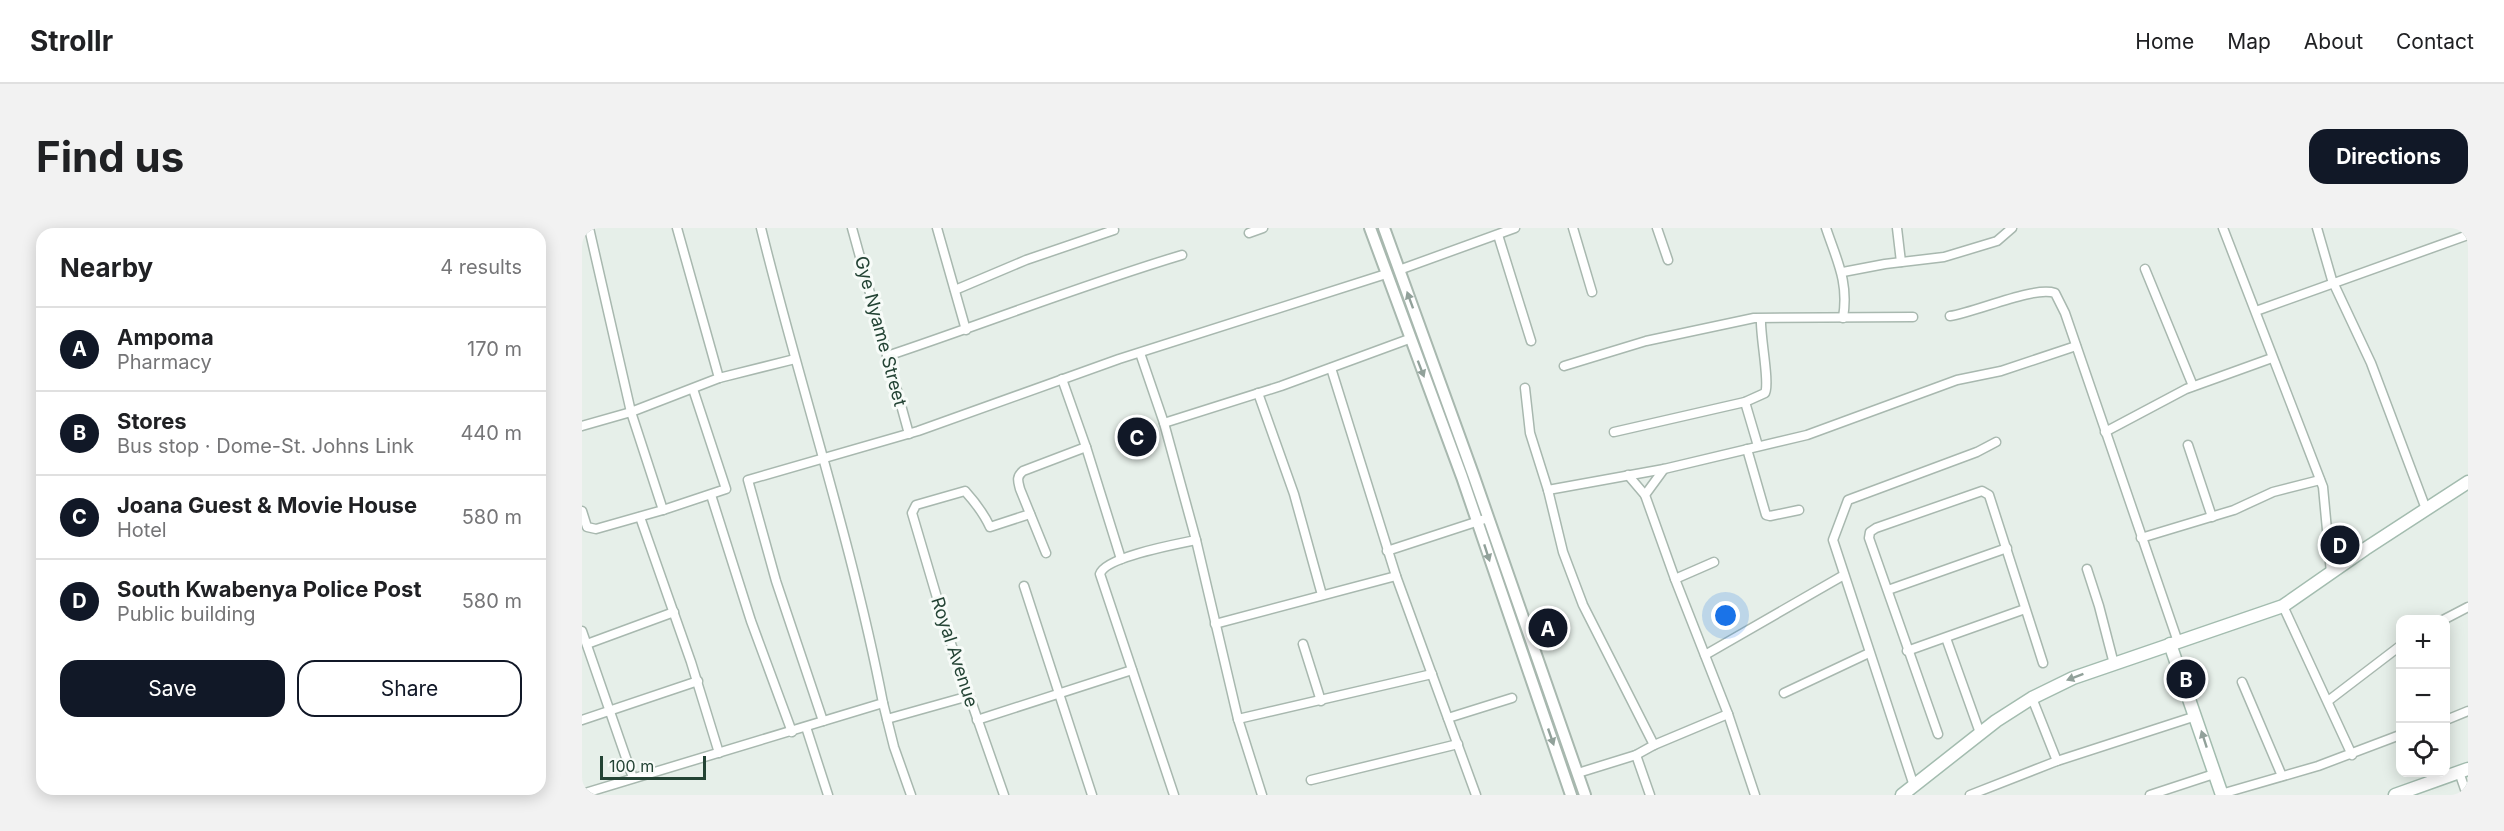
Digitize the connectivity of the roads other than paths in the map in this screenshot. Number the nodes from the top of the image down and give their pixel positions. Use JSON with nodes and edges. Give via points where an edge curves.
{"nodes":[{"id":1,"x":589,"y":228,"type":"edge"},
{"id":2,"x":677,"y":228,"type":"edge"},
{"id":3,"x":761,"y":228,"type":"edge"},
{"id":4,"x":852,"y":228,"type":"edge"},
{"id":5,"x":937,"y":228,"type":"edge"},
{"id":6,"x":1263,"y":228,"type":"edge"},
{"id":7,"x":1370,"y":228,"type":"edge"},
{"id":8,"x":1384,"y":228,"type":"edge"},
{"id":9,"x":1515,"y":228,"type":"edge"},
{"id":10,"x":1573,"y":228,"type":"edge"},
{"id":11,"x":1657,"y":228,"type":"edge"},
{"id":12,"x":1826,"y":228,"type":"edge"},
{"id":13,"x":1897,"y":228,"type":"edge"},
{"id":14,"x":2012,"y":228,"type":"edge"},
{"id":15,"x":2223,"y":228,"type":"edge"},
{"id":16,"x":2317,"y":228,"type":"edge"},
{"id":17,"x":1114,"y":230,"type":"dead end"},
{"id":18,"x":1249,"y":233,"type":"dead end"},
{"id":19,"x":2468,"y":235,"type":"edge"},
{"id":20,"x":1498,"y":236,"type":"junction"},
{"id":21,"x":1182,"y":255,"type":"dead end"},
{"id":22,"x":1668,"y":260,"type":"dead end"},
{"id":23,"x":1901,"y":262,"type":"junction"},
{"id":24,"x":2145,"y":268,"type":"dead end"},
{"id":25,"x":1399,"y":270,"type":"junction"},
{"id":26,"x":1843,"y":272,"type":"junction"},
{"id":27,"x":1386,"y":274,"type":"junction"},
{"id":28,"x":2334,"y":284,"type":"junction"},
{"id":29,"x":955,"y":290,"type":"junction"},
{"id":30,"x":1592,"y":292,"type":"dead end"},
{"id":31,"x":2256,"y":311,"type":"junction"},
{"id":32,"x":1950,"y":316,"type":"dead end"},
{"id":33,"x":1913,"y":317,"type":"dead end"},
{"id":34,"x":1843,"y":318,"type":"junction"},
{"id":35,"x":1761,"y":319,"type":"junction"},
{"id":36,"x":966,"y":330,"type":"junction"},
{"id":37,"x":1409,"y":339,"type":"junction"},
{"id":38,"x":1531,"y":341,"type":"dead end"},
{"id":39,"x":2076,"y":346,"type":"junction"},
{"id":40,"x":1140,"y":353,"type":"junction"},
{"id":41,"x":887,"y":356,"type":"junction"},
{"id":42,"x":2272,"y":358,"type":"junction"},
{"id":43,"x":795,"y":359,"type":"junction"},
{"id":44,"x":1564,"y":366,"type":"dead end"},
{"id":45,"x":1331,"y":368,"type":"junction"},
{"id":46,"x":719,"y":378,"type":"junction"},
{"id":47,"x":1062,"y":379,"type":"junction"},
{"id":48,"x":2193,"y":386,"type":"junction"},
{"id":49,"x":693,"y":388,"type":"junction"},
{"id":50,"x":1525,"y":388,"type":"dead end"},
{"id":51,"x":1258,"y":393,"type":"junction"},
{"id":52,"x":1745,"y":402,"type":"junction"},
{"id":53,"x":631,"y":412,"type":"junction"},
{"id":54,"x":1164,"y":423,"type":"junction"},
{"id":55,"x":582,"y":426,"type":"edge"},
{"id":56,"x":1614,"y":432,"type":"dead end"},
{"id":57,"x":2105,"y":432,"type":"junction"},
{"id":58,"x":909,"y":434,"type":"junction"},
{"id":59,"x":1996,"y":442,"type":"dead end"},
{"id":60,"x":2188,"y":445,"type":"dead end"},
{"id":61,"x":1758,"y":446,"type":"junction"},
{"id":62,"x":1086,"y":447,"type":"junction"},
{"id":63,"x":1747,"y":449,"type":"junction"},
{"id":64,"x":822,"y":458,"type":"junction"},
{"id":65,"x":1664,"y":468,"type":"junction"},
{"id":66,"x":1628,"y":475,"type":"junction"},
{"id":67,"x":2320,"y":480,"type":"junction"},
{"id":68,"x":2468,"y":482,"type":"edge"},
{"id":69,"x":1548,"y":490,"type":"junction"},
{"id":70,"x":711,"y":495,"type":"junction"},
{"id":71,"x":1645,"y":495,"type":"junction"},
{"id":72,"x":2426,"y":509,"type":"junction"},
{"id":73,"x":663,"y":510,"type":"junction"},
{"id":74,"x":1799,"y":510,"type":"dead end"},
{"id":75,"x":582,"y":511,"type":"edge"},
{"id":76,"x":1030,"y":514,"type":"junction"},
{"id":77,"x":640,"y":517,"type":"junction"},
{"id":78,"x":2212,"y":517,"type":"junction"},
{"id":79,"x":1488,"y":518,"type":"junction"},
{"id":80,"x":1477,"y":522,"type":"junction"},
{"id":81,"x":2141,"y":538,"type":"junction"},
{"id":82,"x":1196,"y":540,"type":"junction"},
{"id":83,"x":2007,"y":548,"type":"junction"},
{"id":84,"x":1387,"y":551,"type":"junction"},
{"id":85,"x":1046,"y":553,"type":"dead end"},
{"id":86,"x":1121,"y":559,"type":"junction"},
{"id":87,"x":1714,"y":562,"type":"dead end"},
{"id":88,"x":2087,"y":569,"type":"dead end"},
{"id":89,"x":2331,"y":573,"type":"junction"},
{"id":90,"x":1844,"y":575,"type":"junction"},
{"id":91,"x":1395,"y":576,"type":"junction"},
{"id":92,"x":1675,"y":579,"type":"junction"},
{"id":93,"x":1024,"y":586,"type":"dead end"},
{"id":94,"x":1888,"y":590,"type":"junction"},
{"id":95,"x":1322,"y":595,"type":"junction"},
{"id":96,"x":2283,"y":606,"type":"junction"},
{"id":97,"x":2468,"y":607,"type":"edge"},
{"id":98,"x":2025,"y":609,"type":"junction"},
{"id":99,"x":674,"y":612,"type":"junction"},
{"id":100,"x":2450,"y":616,"type":"edge"},
{"id":101,"x":1215,"y":624,"type":"junction"},
{"id":102,"x":582,"y":631,"type":"edge"},
{"id":103,"x":1946,"y":638,"type":"junction"},
{"id":104,"x":2174,"y":643,"type":"junction"},
{"id":105,"x":587,"y":644,"type":"junction"},
{"id":106,"x":1303,"y":644,"type":"dead end"},
{"id":107,"x":2396,"y":649,"type":"edge"},
{"id":108,"x":1907,"y":651,"type":"junction"},
{"id":109,"x":1869,"y":653,"type":"junction"},
{"id":110,"x":1705,"y":655,"type":"junction"},
{"id":111,"x":2043,"y":663,"type":"dead end"},
{"id":112,"x":2114,"y":664,"type":"junction"},
{"id":113,"x":1132,"y":670,"type":"junction"},
{"id":114,"x":1432,"y":674,"type":"junction"},
{"id":115,"x":698,"y":681,"type":"junction"},
{"id":116,"x":2242,"y":682,"type":"dead end"},
{"id":117,"x":1784,"y":693,"type":"dead end"},
{"id":118,"x":1058,"y":695,"type":"junction"},
{"id":119,"x":969,"y":696,"type":"junction"},
{"id":120,"x":1512,"y":698,"type":"dead end"},
{"id":121,"x":2032,"y":698,"type":"junction"},
{"id":122,"x":1321,"y":701,"type":"junction"},
{"id":123,"x":2328,"y":701,"type":"junction"},
{"id":124,"x":883,"y":703,"type":"junction"},
{"id":125,"x":610,"y":711,"type":"junction"},
{"id":126,"x":2468,"y":711,"type":"edge"},
{"id":127,"x":1728,"y":714,"type":"junction"},
{"id":128,"x":2196,"y":716,"type":"junction"},
{"id":129,"x":1448,"y":718,"type":"junction"},
{"id":130,"x":2450,"y":718,"type":"edge"},
{"id":131,"x":887,"y":719,"type":"junction"},
{"id":132,"x":1238,"y":719,"type":"junction"},
{"id":133,"x":582,"y":720,"type":"edge"},
{"id":134,"x":977,"y":720,"type":"junction"},
{"id":135,"x":823,"y":721,"type":"junction"},
{"id":136,"x":806,"y":727,"type":"junction"},
{"id":137,"x":792,"y":732,"type":"junction"},
{"id":138,"x":1980,"y":733,"type":"junction"},
{"id":139,"x":1938,"y":734,"type":"dead end"},
{"id":140,"x":2396,"y":737,"type":"edge"},
{"id":141,"x":1458,"y":744,"type":"junction"},
{"id":142,"x":1654,"y":745,"type":"junction"},
{"id":143,"x":719,"y":753,"type":"junction"},
{"id":144,"x":1636,"y":755,"type":"junction"},
{"id":145,"x":2352,"y":755,"type":"junction"},
{"id":146,"x":2057,"y":761,"type":"junction"},
{"id":147,"x":2464,"y":771,"type":"edge"},
{"id":148,"x":1578,"y":773,"type":"junction"},
{"id":149,"x":2214,"y":774,"type":"junction"},
{"id":150,"x":2282,"y":776,"type":"junction"},
{"id":151,"x":633,"y":778,"type":"junction"},
{"id":152,"x":1311,"y":780,"type":"dead end"},
{"id":153,"x":1914,"y":786,"type":"junction"},
{"id":154,"x":582,"y":794,"type":"edge"},
{"id":155,"x":828,"y":795,"type":"edge"},
{"id":156,"x":911,"y":795,"type":"edge"},
{"id":157,"x":1004,"y":795,"type":"edge"},
{"id":158,"x":1092,"y":795,"type":"edge"},
{"id":159,"x":1174,"y":795,"type":"edge"},
{"id":160,"x":1262,"y":795,"type":"edge"},
{"id":161,"x":1476,"y":795,"type":"edge"},
{"id":162,"x":1571,"y":795,"type":"edge"},
{"id":163,"x":1585,"y":795,"type":"edge"},
{"id":164,"x":1650,"y":795,"type":"edge"},
{"id":165,"x":1755,"y":795,"type":"edge"},
{"id":166,"x":1902,"y":795,"type":"edge"},
{"id":167,"x":1970,"y":795,"type":"edge"},
{"id":168,"x":2150,"y":795,"type":"edge"},
{"id":169,"x":2221,"y":795,"type":"edge"},
{"id":170,"x":2396,"y":795,"type":"edge"},
{"id":171,"x":2467,"y":795,"type":"edge"}],
"edges":[{"from":1,"to":53,"type":"street"},
{"from":2,"to":46,"type":"street"},
{"from":3,"to":43,"type":"street"},
{"from":4,"to":41,"type":"street","name":"Gye Nyame Street"},
{"from":5,"to":29,"type":"street"},
{"from":6,"to":18,"type":"street"},
{"from":7,"to":27,"type":"street"},
{"from":8,"to":25,"type":"street"},
{"from":9,"to":20,"type":"street"},
{"from":10,"to":30,"type":"street"},
{"from":11,"to":22,"type":"street"},
{"from":12,"to":26,"type":"street"},
{"from":13,"to":23,"type":"street"},
{"from":14,"to":23,"type":"street","via":[[1992,243],[1936,259]]},
{"from":15,"to":31,"type":"street"},
{"from":16,"to":28,"type":"street"},
{"from":17,"to":29,"type":"street","via":[[1026,260]]},
{"from":19,"to":28,"type":"street"},
{"from":20,"to":25,"type":"street"},
{"from":20,"to":38,"type":"street"},
{"from":21,"to":36,"type":"street","via":[[1050,297]]},
{"from":23,"to":26,"type":"street"},
{"from":24,"to":48,"type":"street"},
{"from":79,"to":25,"type":"street","one_way":true},
{"from":26,"to":34,"type":"street"},
{"from":27,"to":37,"type":"street"},
{"from":27,"to":40,"type":"street"},
{"from":28,"to":31,"type":"street"},
{"from":28,"to":72,"type":"street","via":[[2371,363]]},
{"from":29,"to":36,"type":"street"},
{"from":31,"to":42,"type":"street"},
{"from":32,"to":39,"type":"street","via":[[2050,291],[2060,302]]},
{"from":33,"to":34,"type":"street"},
{"from":34,"to":35,"type":"street"},
{"from":35,"to":44,"type":"street","via":[[1646,341]]},
{"from":35,"to":52,"type":"street","via":[[1768,387],[1765,393]]},
{"from":36,"to":41,"type":"street"},
{"from":37,"to":45,"type":"street"},
{"from":37,"to":80,"type":"street","one_way":true},
{"from":39,"to":57,"type":"street"},
{"from":39,"to":61,"type":"street","via":[[2001,371],[1948,383],[1807,435]]},
{"from":40,"to":47,"type":"street"},
{"from":40,"to":54,"type":"street"},
{"from":41,"to":58,"type":"street","name":"Gye Nyame Street"},
{"from":42,"to":48,"type":"street"},
{"from":42,"to":67,"type":"street"},
{"from":43,"to":46,"type":"street"},
{"from":43,"to":64,"type":"street"},
{"from":45,"to":51,"type":"street"},
{"from":45,"to":84,"type":"street"},
{"from":46,"to":49,"type":"street"},
{"from":47,"to":58,"type":"street"},
{"from":47,"to":62,"type":"street"},
{"from":48,"to":57,"type":"street"},
{"from":49,"to":53,"type":"street"},
{"from":49,"to":70,"type":"street","via":[[726,489]]},
{"from":50,"to":69,"type":"street","via":[[1530,433]]},
{"from":51,"to":54,"type":"street"},
{"from":51,"to":95,"type":"street","via":[[1294,494]]},
{"from":52,"to":56,"type":"street"},
{"from":52,"to":61,"type":"street"},
{"from":53,"to":55,"type":"street"},
{"from":53,"to":73,"type":"street"},
{"from":54,"to":82,"type":"street"},
{"from":57,"to":81,"type":"street"},
{"from":58,"to":64,"type":"street"},
{"from":59,"to":90,"type":"street","via":[[1848,500],[1833,540]]},
{"from":60,"to":78,"type":"street"},
{"from":61,"to":63,"type":"street"},
{"from":62,"to":76,"type":"street","via":[[1019,475],[1017,480]]},
{"from":62,"to":86,"type":"street"},
{"from":63,"to":65,"type":"street"},
{"from":63,"to":74,"type":"street","via":[[1766,515]]},
{"from":64,"to":124,"type":"street","via":[[868,628]]},
{"from":64,"to":135,"type":"street","via":[[748,480],[776,581]]},
{"from":65,"to":66,"type":"street"},
{"from":65,"to":71,"type":"street"},
{"from":66,"to":69,"type":"street"},
{"from":66,"to":71,"type":"street"},
{"from":67,"to":78,"type":"street","via":[[2267,494]]},
{"from":67,"to":89,"type":"street"},
{"from":68,"to":72,"type":"main road"},
{"from":69,"to":142,"type":"street","via":[[1563,552],[1583,605]]},
{"from":70,"to":73,"type":"street"},
{"from":70,"to":137,"type":"street"},
{"from":71,"to":92,"type":"street"},
{"from":72,"to":89,"type":"main road"},
{"from":73,"to":77,"type":"street"},
{"from":75,"to":77,"type":"street","via":[[590,529]]},
{"from":76,"to":85,"type":"street"},
{"from":76,"to":119,"type":"street","name":"Royal Avenue","via":[[990,526],[965,491],[913,508]]},
{"from":77,"to":99,"type":"street"},
{"from":78,"to":81,"type":"street"},
{"from":79,"to":80,"type":"street"},
{"from":79,"to":148,"type":"street"},
{"from":80,"to":84,"type":"street"},
{"from":80,"to":162,"type":"street","one_way":true},
{"from":81,"to":104,"type":"street"},
{"from":82,"to":86,"type":"street"},
{"from":82,"to":101,"type":"street"},
{"from":83,"to":94,"type":"street"},
{"from":83,"to":94,"type":"street","via":[[1986,492],[1908,517],[1870,532]]},
{"from":83,"to":98,"type":"street"},
{"from":84,"to":91,"type":"street"},
{"from":86,"to":113,"type":"street","via":[[1105,566],[1100,574]]},
{"from":87,"to":92,"type":"street"},
{"from":88,"to":112,"type":"street"},
{"from":89,"to":96,"type":"main road"},
{"from":90,"to":109,"type":"street"},
{"from":90,"to":110,"type":"street"},
{"from":91,"to":95,"type":"street"},
{"from":91,"to":114,"type":"street"},
{"from":92,"to":110,"type":"street"},
{"from":93,"to":118,"type":"street"},
{"from":94,"to":108,"type":"street"},
{"from":95,"to":101,"type":"street"},
{"from":96,"to":104,"type":"main road"},
{"from":96,"to":123,"type":"street"},
{"from":97,"to":100,"type":"street"},
{"from":98,"to":103,"type":"street"},
{"from":98,"to":111,"type":"street"},
{"from":99,"to":105,"type":"street"},
{"from":99,"to":115,"type":"street"},
{"from":101,"to":132,"type":"street"},
{"from":102,"to":105,"type":"street"},
{"from":103,"to":108,"type":"street"},
{"from":103,"to":138,"type":"street"},
{"from":104,"to":112,"type":"main road"},
{"from":104,"to":128,"type":"main road"},
{"from":105,"to":125,"type":"street"},
{"from":106,"to":122,"type":"street"},
{"from":107,"to":123,"type":"street"},
{"from":108,"to":139,"type":"street"},
{"from":109,"to":117,"type":"street"},
{"from":109,"to":153,"type":"street"},
{"from":110,"to":127,"type":"street"},
{"from":112,"to":121,"type":"main road","one_way":true},
{"from":113,"to":118,"type":"street"},
{"from":113,"to":159,"type":"street"},
{"from":114,"to":122,"type":"street"},
{"from":114,"to":129,"type":"street"},
{"from":115,"to":125,"type":"street"},
{"from":115,"to":143,"type":"street"},
{"from":116,"to":150,"type":"street"},
{"from":118,"to":134,"type":"street"},
{"from":118,"to":158,"type":"street"},
{"from":119,"to":131,"type":"street"},
{"from":119,"to":134,"type":"street","name":"Royal Avenue"},
{"from":120,"to":129,"type":"street"},
{"from":121,"to":138,"type":"main road"},
{"from":121,"to":146,"type":"street"},
{"from":122,"to":132,"type":"street"},
{"from":123,"to":145,"type":"street"},
{"from":124,"to":131,"type":"street"},
{"from":124,"to":135,"type":"street"},
{"from":125,"to":133,"type":"street"},
{"from":125,"to":151,"type":"street"},
{"from":126,"to":130,"type":"street"},
{"from":127,"to":142,"type":"street"},
{"from":127,"to":165,"type":"street"},
{"from":128,"to":146,"type":"street"},
{"from":149,"to":128,"type":"main road","one_way":true},
{"from":129,"to":141,"type":"street"},
{"from":131,"to":156,"type":"street"},
{"from":132,"to":160,"type":"street"},
{"from":134,"to":157,"type":"street","name":"Royal Avenue"},
{"from":135,"to":136,"type":"street"},
{"from":136,"to":137,"type":"street"},
{"from":136,"to":155,"type":"street"},
{"from":137,"to":143,"type":"street"},
{"from":138,"to":153,"type":"main road"},
{"from":140,"to":145,"type":"street"},
{"from":141,"to":152,"type":"street"},
{"from":141,"to":161,"type":"street"},
{"from":142,"to":144,"type":"street"},
{"from":143,"to":151,"type":"street"},
{"from":144,"to":148,"type":"street"},
{"from":144,"to":164,"type":"street"},
{"from":145,"to":150,"type":"street"},
{"from":146,"to":167,"type":"street"},
{"from":147,"to":170,"type":"main road"},
{"from":147,"to":171,"type":"street"},
{"from":148,"to":163,"type":"street"},
{"from":149,"to":168,"type":"street"},
{"from":149,"to":169,"type":"main road"},
{"from":150,"to":169,"type":"street"},
{"from":151,"to":154,"type":"street"},
{"from":153,"to":166,"type":"main road"}]}
